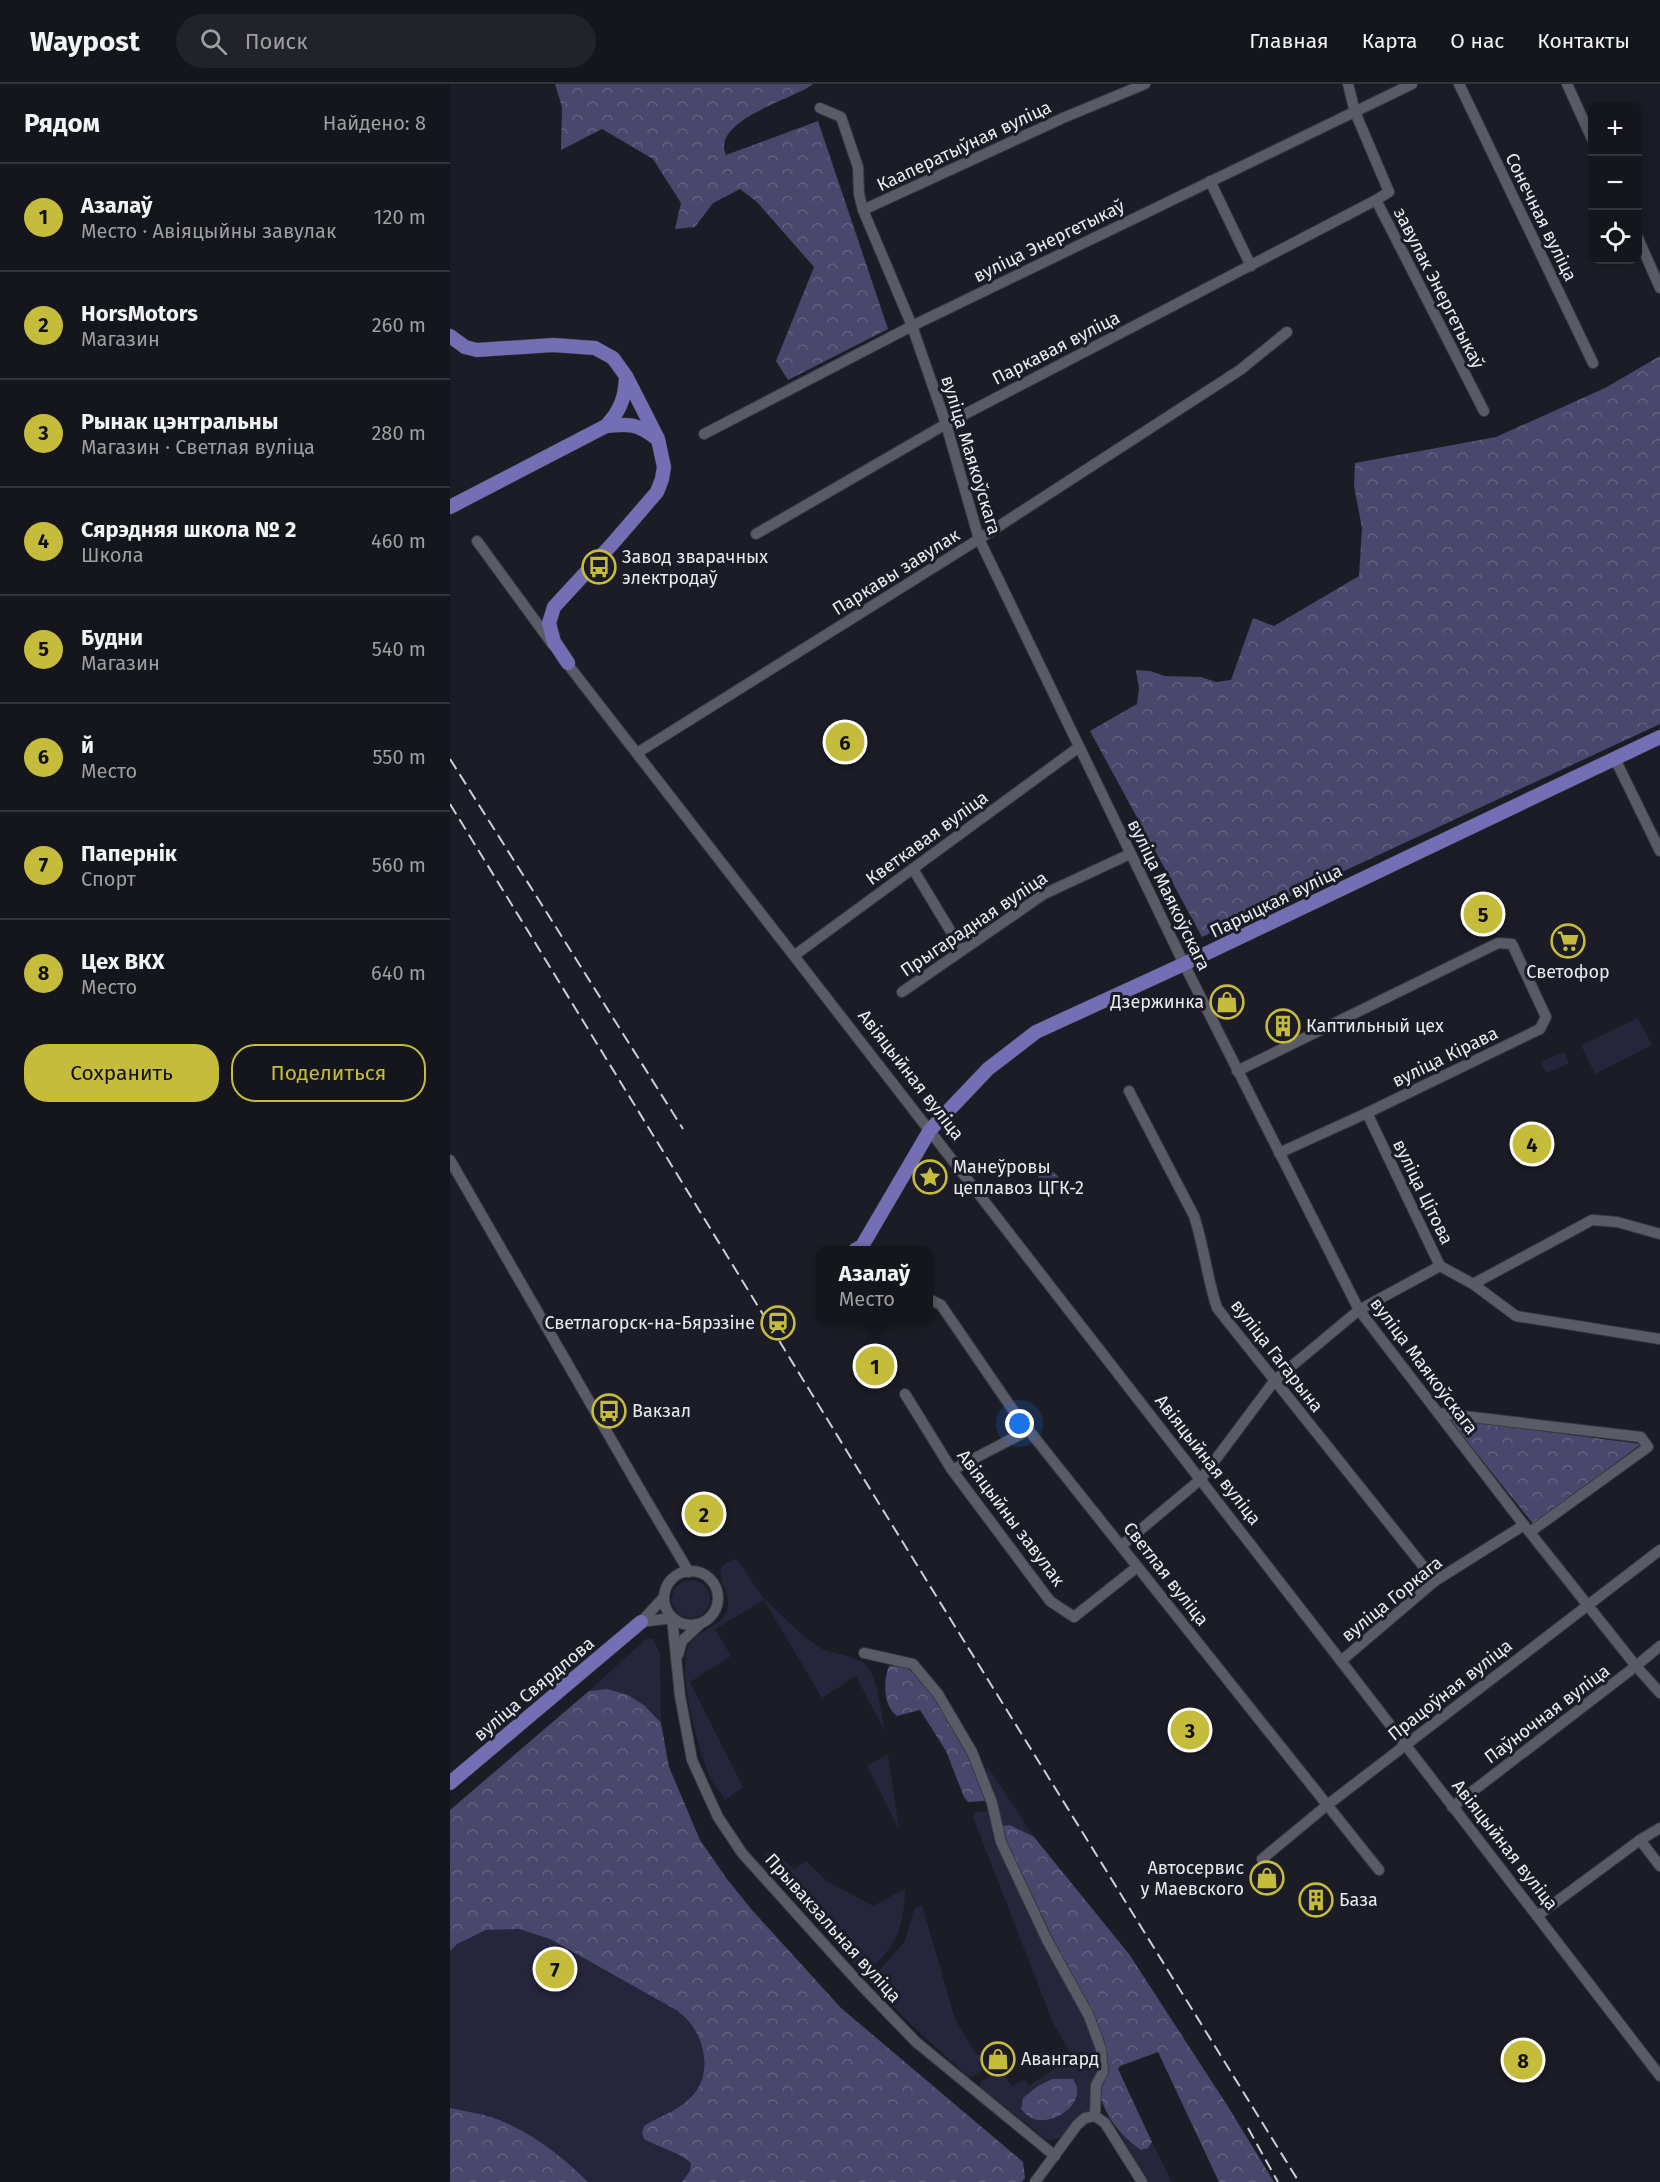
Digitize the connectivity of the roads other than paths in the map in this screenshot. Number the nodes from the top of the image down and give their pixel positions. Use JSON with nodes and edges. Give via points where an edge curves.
{"nodes":[{"id":1,"x":1145,"y":84,"type":"edge"},
{"id":2,"x":1348,"y":84,"type":"edge"},
{"id":3,"x":1412,"y":84,"type":"edge"},
{"id":4,"x":1459,"y":84,"type":"edge"},
{"id":5,"x":1567,"y":84,"type":"edge"},
{"id":6,"x":820,"y":108,"type":"dead end"},
{"id":7,"x":1355,"y":112,"type":"junction"},
{"id":8,"x":1588,"y":128,"type":"edge"},
{"id":9,"x":1210,"y":181,"type":"junction"},
{"id":10,"x":1376,"y":200,"type":"junction"},
{"id":11,"x":863,"y":210,"type":"junction"},
{"id":12,"x":1642,"y":247,"type":"edge"},
{"id":13,"x":1251,"y":266,"type":"junction"},
{"id":14,"x":1660,"y":288,"type":"edge"},
{"id":15,"x":912,"y":326,"type":"junction"},
{"id":16,"x":1287,"y":332,"type":"dead end"},
{"id":17,"x":450,"y":336,"type":"edge"},
{"id":18,"x":1593,"y":363,"type":"dead end"},
{"id":19,"x":626,"y":376,"type":"junction"},
{"id":20,"x":1484,"y":411,"type":"dead end"},
{"id":21,"x":946,"y":424,"type":"junction"},
{"id":22,"x":606,"y":426,"type":"junction"},
{"id":23,"x":704,"y":434,"type":"dead end"},
{"id":24,"x":658,"y":439,"type":"junction"},
{"id":25,"x":450,"y":507,"type":"edge"},
{"id":26,"x":756,"y":534,"type":"dead end"},
{"id":27,"x":979,"y":539,"type":"junction"},
{"id":28,"x":477,"y":541,"type":"dead end"},
{"id":29,"x":568,"y":663,"type":"junction"},
{"id":30,"x":1660,"y":737,"type":"edge"},
{"id":31,"x":1079,"y":747,"type":"junction"},
{"id":32,"x":637,"y":753,"type":"junction"},
{"id":33,"x":1615,"y":759,"type":"junction"},
{"id":34,"x":1660,"y":851,"type":"edge"},
{"id":35,"x":1130,"y":854,"type":"junction"},
{"id":36,"x":913,"y":869,"type":"junction"},
{"id":37,"x":962,"y":950,"type":"junction"},
{"id":38,"x":795,"y":955,"type":"junction"},
{"id":39,"x":1184,"y":964,"type":"junction"},
{"id":40,"x":902,"y":992,"type":"dead end"},
{"id":41,"x":1237,"y":1071,"type":"junction"},
{"id":42,"x":1129,"y":1091,"type":"dead end"},
{"id":43,"x":1366,"y":1113,"type":"junction"},
{"id":44,"x":930,"y":1130,"type":"junction"},
{"id":45,"x":1279,"y":1153,"type":"junction"},
{"id":46,"x":450,"y":1160,"type":"edge"},
{"id":47,"x":1660,"y":1234,"type":"edge"},
{"id":48,"x":862,"y":1246,"type":"edge"},
{"id":49,"x":1440,"y":1266,"type":"junction"},
{"id":50,"x":1473,"y":1284,"type":"junction"},
{"id":51,"x":933,"y":1301,"type":"edge"},
{"id":52,"x":1359,"y":1310,"type":"junction"},
{"id":53,"x":1660,"y":1340,"type":"edge"},
{"id":54,"x":1275,"y":1380,"type":"junction"},
{"id":55,"x":905,"y":1394,"type":"dead end"},
{"id":56,"x":1438,"y":1413,"type":"junction"},
{"id":57,"x":1029,"y":1430,"type":"junction"},
{"id":58,"x":952,"y":1470,"type":"junction"},
{"id":59,"x":1201,"y":1479,"type":"junction"},
{"id":60,"x":1527,"y":1529,"type":"junction"},
{"id":61,"x":1120,"y":1546,"type":"junction"},
{"id":62,"x":1660,"y":1550,"type":"edge"},
{"id":63,"x":1137,"y":1568,"type":"junction"},
{"id":64,"x":689,"y":1572,"type":"junction"},
{"id":65,"x":1435,"y":1581,"type":"junction"},
{"id":66,"x":664,"y":1597,"type":"junction"},
{"id":67,"x":1588,"y":1604,"type":"junction"},
{"id":68,"x":672,"y":1618,"type":"junction"},
{"id":69,"x":641,"y":1622,"type":"junction"},
{"id":70,"x":700,"y":1624,"type":"junction"},
{"id":71,"x":1660,"y":1646,"type":"edge"},
{"id":72,"x":864,"y":1653,"type":"dead end"},
{"id":73,"x":1341,"y":1661,"type":"junction"},
{"id":74,"x":677,"y":1665,"type":"junction"},
{"id":75,"x":1636,"y":1666,"type":"junction"},
{"id":76,"x":1660,"y":1693,"type":"edge"},
{"id":77,"x":1406,"y":1745,"type":"junction"},
{"id":78,"x":450,"y":1783,"type":"edge"},
{"id":79,"x":1326,"y":1806,"type":"junction"},
{"id":80,"x":1452,"y":1807,"type":"junction"},
{"id":81,"x":1660,"y":1828,"type":"edge"},
{"id":82,"x":1640,"y":1840,"type":"junction"},
{"id":83,"x":1262,"y":1859,"type":"dead end"},
{"id":84,"x":1660,"y":1866,"type":"edge"},
{"id":85,"x":1379,"y":1870,"type":"dead end"},
{"id":86,"x":1536,"y":1916,"type":"junction"},
{"id":87,"x":1660,"y":2076,"type":"edge"},
{"id":88,"x":1095,"y":2116,"type":"junction"},
{"id":89,"x":1054,"y":2156,"type":"junction"},
{"id":90,"x":1035,"y":2182,"type":"edge"},
{"id":91,"x":1142,"y":2182,"type":"edge"}],
"edges":[{"from":1,"to":11,"type":"street","name":"Кааператыўная вуліца"},
{"from":2,"to":7,"type":"street","name":"завулак Энергетыкаў"},
{"from":3,"to":7,"type":"street","name":"вуліца Энергетыкаў"},
{"from":4,"to":18,"type":"street","name":"Сонечная вуліца"},
{"from":5,"to":8,"type":"street"},
{"from":6,"to":11,"type":"street","name":"вуліца Маякоўскага","via":[[841,117],[858,167]]},
{"from":7,"to":9,"type":"street","name":"вуліца Энергетыкаў"},
{"from":7,"to":10,"type":"street","name":"завулак Энергетыкаў","via":[[1389,192]]},
{"from":9,"to":13,"type":"street"},
{"from":9,"to":15,"type":"street","name":"вуліца Энергетыкаў"},
{"from":10,"to":13,"type":"street","name":"Паркавая вуліца"},
{"from":10,"to":20,"type":"street","name":"завулак Энергетыкаў"},
{"from":11,"to":15,"type":"street","name":"вуліца Маякоўскага"},
{"from":12,"to":14,"type":"street"},
{"from":13,"to":21,"type":"street","name":"Паркавая вуліца"},
{"from":15,"to":21,"type":"street","name":"вуліца Маякоўскага"},
{"from":15,"to":23,"type":"street","name":"вуліца Энергетыкаў"},
{"from":16,"to":27,"type":"street","name":"Паркавы завулак","via":[[1240,370]]},
{"from":17,"to":19,"type":"main road","name":"Авіяцыйная вуліца","via":[[477,350],[553,345],[596,348],[613,358]]},
{"from":19,"to":22,"type":"main road","via":[[622,405]]},
{"from":19,"to":24,"type":"main road","name":"Авіяцыйная вуліца"},
{"from":21,"to":26,"type":"street","name":"Паркавая вуліца"},
{"from":21,"to":27,"type":"street","name":"вуліца Маякоўскага"},
{"from":22,"to":24,"type":"main road","via":[[634,425]]},
{"from":22,"to":25,"type":"main road"},
{"from":24,"to":29,"type":"main road","name":"Авіяцыйная вуліца","via":[[664,467],[657,492],[554,607],[549,623],[554,642]]},
{"from":27,"to":31,"type":"street","name":"вуліца Маякоўскага"},
{"from":27,"to":32,"type":"street","name":"Паркавы завулак"},
{"from":28,"to":29,"type":"street"},
{"from":29,"to":32,"type":"street","name":"Авіяцыйная вуліца"},
{"from":30,"to":33,"type":"main road","name":"Парыцкая вуліца"},
{"from":31,"to":35,"type":"street","name":"вуліца Маякоўскага"},
{"from":31,"to":36,"type":"street","name":"Кветкавая вуліца"},
{"from":32,"to":38,"type":"street","name":"Авіяцыйная вуліца"},
{"from":33,"to":34,"type":"street"},
{"from":33,"to":39,"type":"main road","name":"Парыцкая вуліца"},
{"from":35,"to":37,"type":"street","name":"Прыгарадная вуліца","via":[[1044,894]]},
{"from":35,"to":39,"type":"street","name":"вуліца Маякоўскага"},
{"from":36,"to":37,"type":"street"},
{"from":36,"to":38,"type":"street","name":"Кветкавая вуліца"},
{"from":37,"to":40,"type":"street","name":"Прыгарадная вуліца"},
{"from":38,"to":44,"type":"street","name":"Авіяцыйная вуліца"},
{"from":39,"to":41,"type":"street","name":"вуліца Маякоўскага"},
{"from":39,"to":44,"type":"main road","name":"Парыцкая вуліца","via":[[1036,1032],[988,1069]]},
{"from":41,"to":43,"type":"street","name":"вуліца Кірава","via":[[1498,943],[1512,944],[1546,1017],[1540,1029]]},
{"from":41,"to":45,"type":"street","name":"вуліца Маякоўскага"},
{"from":42,"to":54,"type":"street","name":"вуліца Гагарына","via":[[1194,1216],[1217,1308]]},
{"from":43,"to":45,"type":"street","name":"вуліца Кірава"},
{"from":43,"to":49,"type":"street","name":"вуліца Цітова"},
{"from":44,"to":48,"type":"main road"},
{"from":44,"to":59,"type":"street","name":"Авіяцыйная вуліца"},
{"from":45,"to":52,"type":"street","name":"вуліца Маякоўскага"},
{"from":46,"to":64,"type":"street"},
{"from":47,"to":50,"type":"street","via":[[1617,1222],[1592,1220]]},
{"from":49,"to":50,"type":"street","name":"вуліца Цітова"},
{"from":49,"to":52,"type":"street"},
{"from":50,"to":53,"type":"street","name":"вуліца Цітова","via":[[1516,1316]]},
{"from":51,"to":57,"type":"street","name":"Светлая вуліца","via":[[941,1305]]},
{"from":52,"to":54,"type":"street"},
{"from":52,"to":56,"type":"street","name":"вуліца Маякоўскага"},
{"from":54,"to":59,"type":"street"},
{"from":54,"to":65,"type":"street","name":"вуліца Гагарына"},
{"from":55,"to":58,"type":"street","name":"Авіяцыйны завулак"},
{"from":56,"to":60,"type":"street","name":"вуліца Маякоўскага"},
{"from":56,"to":60,"type":"street","name":"вуліца Горкага","via":[[1641,1437],[1648,1447]]},
{"from":57,"to":58,"type":"street"},
{"from":57,"to":61,"type":"street","name":"Светлая вуліца"},
{"from":58,"to":63,"type":"street","name":"Авіяцыйны завулак","via":[[1050,1601],[1074,1617]]},
{"from":59,"to":61,"type":"street"},
{"from":59,"to":73,"type":"street","name":"Авіяцыйная вуліца"},
{"from":60,"to":65,"type":"street","name":"вуліца Горкага"},
{"from":60,"to":67,"type":"street","name":"вуліца Маякоўскага"},
{"from":61,"to":63,"type":"street","name":"Светлая вуліца"},
{"from":62,"to":67,"type":"street","name":"Працоўная вуліца"},
{"from":63,"to":79,"type":"street","name":"Светлая вуліца"},
{"from":64,"to":66,"type":"street","via":[[675,1577]]},
{"from":64,"to":70,"type":"street","via":[[710,1580],[717,1593],[712,1615]]},
{"from":65,"to":73,"type":"street","name":"вуліца Горкага"},
{"from":66,"to":68,"type":"street"},
{"from":66,"to":69,"type":"street","name":"вуліца Свярдлова"},
{"from":67,"to":75,"type":"street","name":"вуліца Маякоўскага"},
{"from":67,"to":77,"type":"street","name":"Працоўная вуліца"},
{"from":68,"to":69,"type":"street"},
{"from":68,"to":70,"type":"street","via":[[685,1625]]},
{"from":68,"to":74,"type":"street","name":"Прывакзальная вуліца"},
{"from":69,"to":78,"type":"main road","name":"вуліца Свярдлова"},
{"from":70,"to":74,"type":"street","via":[[682,1641]]},
{"from":71,"to":75,"type":"street","name":"Паўночная вуліца"},
{"from":72,"to":88,"type":"street","via":[[913,1664],[938,1694],[972,1752],[992,1803],[1001,1842],[1047,1940],[1089,2016],[1101,2049],[1103,2072],[1096,2085]]},
{"from":73,"to":77,"type":"street","name":"Авіяцыйная вуліца"},
{"from":74,"to":89,"type":"street","name":"Прывакзальная вуліца","via":[[692,1760],[718,1817],[742,1853],[916,2042]]},
{"from":75,"to":76,"type":"street","name":"вуліца Маякоўскага"},
{"from":75,"to":80,"type":"street","name":"Паўночная вуліца"},
{"from":77,"to":79,"type":"street","name":"Працоўная вуліца"},
{"from":77,"to":80,"type":"street","name":"Авіяцыйная вуліца"},
{"from":79,"to":83,"type":"street","name":"Працоўная вуліца"},
{"from":79,"to":85,"type":"street","name":"Светлая вуліца"},
{"from":80,"to":86,"type":"street","name":"Авіяцыйная вуліца"},
{"from":81,"to":82,"type":"street"},
{"from":82,"to":84,"type":"street"},
{"from":82,"to":86,"type":"street"},
{"from":86,"to":87,"type":"street","name":"Авіяцыйная вуліца"},
{"from":88,"to":89,"type":"street","via":[[1077,2125]]},
{"from":88,"to":91,"type":"street","via":[[1105,2123]]},
{"from":89,"to":90,"type":"street"}]}
